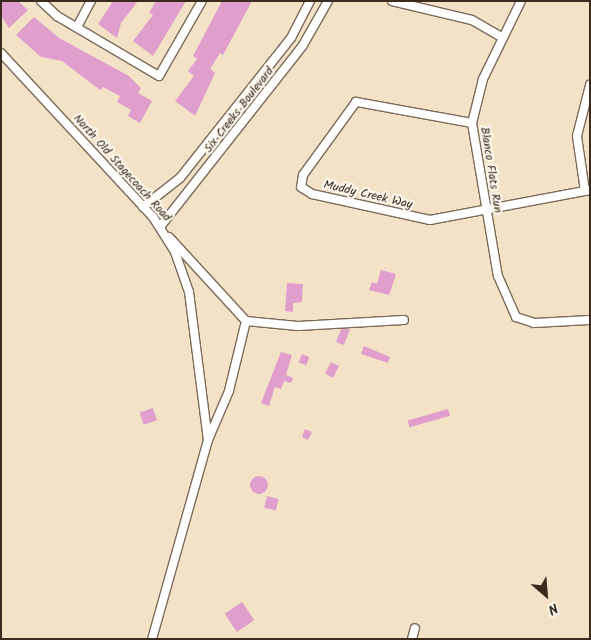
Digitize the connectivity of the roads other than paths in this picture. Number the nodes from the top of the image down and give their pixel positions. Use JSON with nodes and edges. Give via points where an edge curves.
{"nodes":[{"id":1,"x":41,"y":1,"type":"edge"},
{"id":2,"x":91,"y":1,"type":"edge"},
{"id":3,"x":202,"y":1,"type":"edge"},
{"id":4,"x":310,"y":1,"type":"edge"},
{"id":5,"x":328,"y":1,"type":"edge"},
{"id":6,"x":392,"y":1,"type":"edge"},
{"id":7,"x":521,"y":1,"type":"edge"},
{"id":8,"x":413,"y":4,"type":"edge"},
{"id":9,"x":77,"y":27,"type":"junction"},
{"id":10,"x":502,"y":37,"type":"junction"},
{"id":11,"x":1,"y":53,"type":"edge"},
{"id":12,"x":590,"y":85,"type":"edge"},
{"id":13,"x":472,"y":123,"type":"junction"},
{"id":14,"x":588,"y":190,"type":"edge"},
{"id":15,"x":144,"y":207,"type":"junction"},
{"id":16,"x":485,"y":212,"type":"junction"},
{"id":17,"x":160,"y":227,"type":"junction"},
{"id":18,"x":167,"y":236,"type":"junction"},
{"id":19,"x":404,"y":320,"type":"dead end"},
{"id":20,"x":590,"y":320,"type":"edge"},
{"id":21,"x":246,"y":321,"type":"junction"},
{"id":22,"x":208,"y":440,"type":"junction"},
{"id":23,"x":415,"y":628,"type":"dead end"},
{"id":24,"x":152,"y":639,"type":"edge"},
{"id":25,"x":412,"y":639,"type":"edge"}],
"edges":[{"from":1,"to":9,"type":"street"},
{"from":2,"to":9,"type":"street"},
{"from":3,"to":9,"type":"street","via":[[159,76]]},
{"from":4,"to":15,"type":"street","name":"Six Creeks Boulevard","via":[[291,38],[180,178]]},
{"from":5,"to":17,"type":"street","name":"Six Creeks Boulevard","via":[[303,45]]},
{"from":6,"to":8,"type":"street"},
{"from":7,"to":10,"type":"street","name":"Blanco Flats Run"},
{"from":8,"to":10,"type":"street","via":[[472,20]]},
{"from":10,"to":13,"type":"street","name":"Blanco Flats Run","via":[[483,79]]},
{"from":11,"to":15,"type":"street","name":"North Old Stagecoach Road"},
{"from":12,"to":14,"type":"street","via":[[577,136]]},
{"from":13,"to":16,"type":"street","name":"Blanco Flats Run"},
{"from":13,"to":16,"type":"street","name":"Muddy Creek Way","via":[[444,121],[356,102],[303,174],[301,187],[312,194],[430,220]]},
{"from":14,"to":16,"type":"street","name":"Muddy Creek Way"},
{"from":15,"to":17,"type":"street","name":"North Old Stagecoach Road"},
{"from":16,"to":20,"type":"street","name":"Blanco Flats Run","via":[[502,289],[516,316],[534,323]]},
{"from":17,"to":18,"type":"street","name":"North Old Stagecoach Road"},
{"from":18,"to":21,"type":"street"},
{"from":18,"to":22,"type":"street","name":"North Old Stagecoach Road","via":[[194,316]]},
{"from":19,"to":21,"type":"street","via":[[298,326]]},
{"from":21,"to":22,"type":"street","via":[[229,391]]},
{"from":22,"to":24,"type":"street","name":"North Old Stagecoach Road"},
{"from":23,"to":25,"type":"street"}]}
